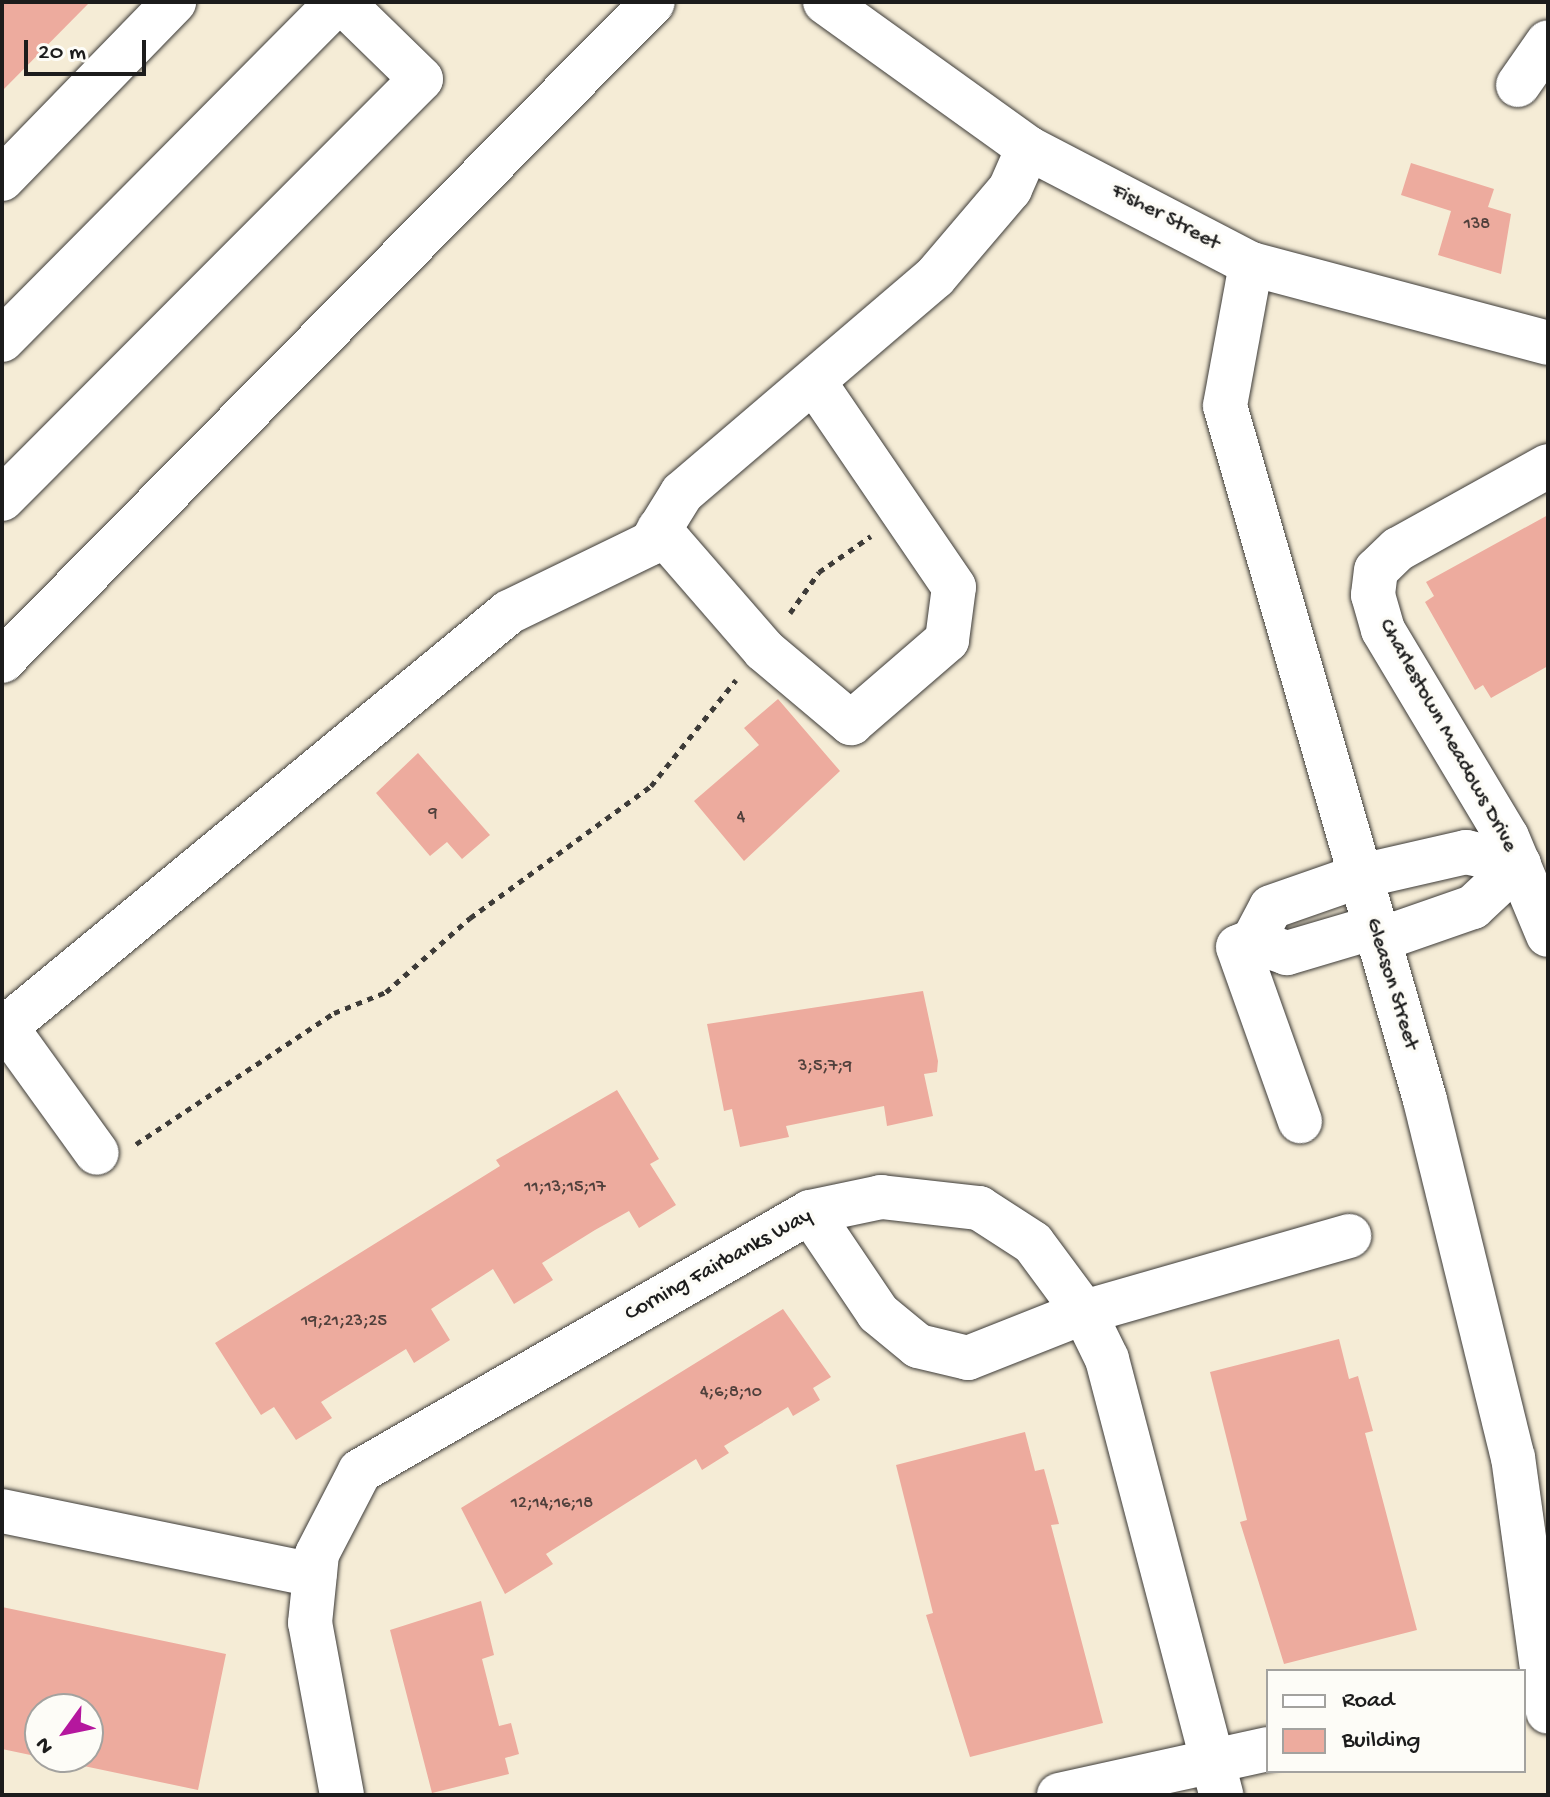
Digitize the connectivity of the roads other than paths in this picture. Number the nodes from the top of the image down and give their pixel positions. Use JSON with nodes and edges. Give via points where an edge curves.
{"nodes":[{"id":1,"x":174,"y":2,"type":"edge"},
{"id":2,"x":340,"y":2,"type":"edge"},
{"id":3,"x":653,"y":2,"type":"edge"},
{"id":4,"x":825,"y":2,"type":"edge"},
{"id":5,"x":1548,"y":42,"type":"edge"},
{"id":6,"x":1518,"y":85,"type":"dead end"},
{"id":7,"x":1028,"y":148,"type":"junction"},
{"id":8,"x":2,"y":179,"type":"edge"},
{"id":9,"x":1251,"y":264,"type":"junction"},
{"id":10,"x":2,"y":340,"type":"edge"},
{"id":11,"x":1548,"y":343,"type":"edge"},
{"id":12,"x":814,"y":382,"type":"junction"},
{"id":13,"x":1548,"y":466,"type":"edge"},
{"id":14,"x":2,"y":499,"type":"edge"},
{"id":15,"x":659,"y":529,"type":"junction"},
{"id":16,"x":2,"y":661,"type":"edge"},
{"id":17,"x":1519,"y":864,"type":"junction"},
{"id":18,"x":1357,"y":877,"type":"junction"},
{"id":19,"x":1377,"y":934,"type":"junction"},
{"id":20,"x":1548,"y":935,"type":"edge"},
{"id":21,"x":1253,"y":941,"type":"junction"},
{"id":22,"x":4,"y":1028,"type":"edge"},
{"id":23,"x":1300,"y":1121,"type":"dead end"},
{"id":24,"x":97,"y":1153,"type":"road end"},
{"id":25,"x":810,"y":1212,"type":"junction"},
{"id":26,"x":1349,"y":1236,"type":"dead end"},
{"id":27,"x":1084,"y":1312,"type":"junction"},
{"id":28,"x":2,"y":1511,"type":"edge"},
{"id":29,"x":315,"y":1575,"type":"junction"},
{"id":30,"x":1539,"y":1694,"type":"edge"},
{"id":31,"x":1266,"y":1750,"type":"edge"},
{"id":32,"x":1218,"y":1779,"type":"edge"},
{"id":33,"x":342,"y":1795,"type":"edge"},
{"id":34,"x":1059,"y":1795,"type":"edge"}],
"edges":[{"from":1,"to":8,"type":"street"},
{"from":2,"to":10,"type":"street"},
{"from":2,"to":14,"type":"street","via":[[421,79]]},
{"from":3,"to":16,"type":"street"},
{"from":4,"to":7,"type":"street","name":"Fisher Street"},
{"from":5,"to":6,"type":"street"},
{"from":7,"to":9,"type":"street","name":"Fisher Street"},
{"from":7,"to":12,"type":"street","via":[[1010,189],[971,238]]},
{"from":9,"to":11,"type":"street","name":"Fisher Street"},
{"from":9,"to":18,"type":"street","name":"Gleason Street","via":[[1225,406]]},
{"from":12,"to":15,"type":"street","via":[[682,493]]},
{"from":12,"to":15,"type":"street","via":[[954,587],[947,640],[851,723],[764,650]]},
{"from":13,"to":17,"type":"street","name":"Charlestown Meadows Drive","via":[[1398,549],[1376,570],[1373,595],[1383,630]]},
{"from":15,"to":22,"type":"street","via":[[651,543],[509,612]]},
{"from":17,"to":18,"type":"street","name":"Charlestown Meadows Drive","via":[[1466,852]]},
{"from":17,"to":19,"type":"street","name":"Charlestown Meadows Drive","via":[[1473,907]]},
{"from":17,"to":20,"type":"street","name":"Charlestown Meadows Drive"},
{"from":18,"to":19,"type":"street","name":"Gleason Street"},
{"from":18,"to":21,"type":"street","name":"Charlestown Meadows Drive","via":[[1271,907]]},
{"from":19,"to":21,"type":"street","name":"Charlestown Meadows Drive","via":[[1287,953]]},
{"from":19,"to":30,"type":"street","name":"Gleason Street","via":[[1513,1457]]},
{"from":21,"to":23,"type":"street","name":"Charlestown Meadows Drive","via":[[1238,947]]},
{"from":22,"to":24,"type":"street"},
{"from":25,"to":27,"type":"street","name":"Corning Fairbanks Way","via":[[881,1197],[979,1208],[1033,1243]]},
{"from":25,"to":27,"type":"street","via":[[878,1313],[918,1346],[968,1358]]},
{"from":25,"to":29,"type":"street","name":"Corning Fairbanks Way","via":[[360,1471],[317,1554]]},
{"from":26,"to":27,"type":"street"},
{"from":27,"to":32,"type":"street","name":"Corning Fairbanks Way","via":[[1107,1359]]},
{"from":28,"to":29,"type":"street"},
{"from":29,"to":33,"type":"street","name":"Corning Fairbanks Way","via":[[310,1623]]},
{"from":31,"to":32,"type":"street"},
{"from":32,"to":34,"type":"street"}]}
